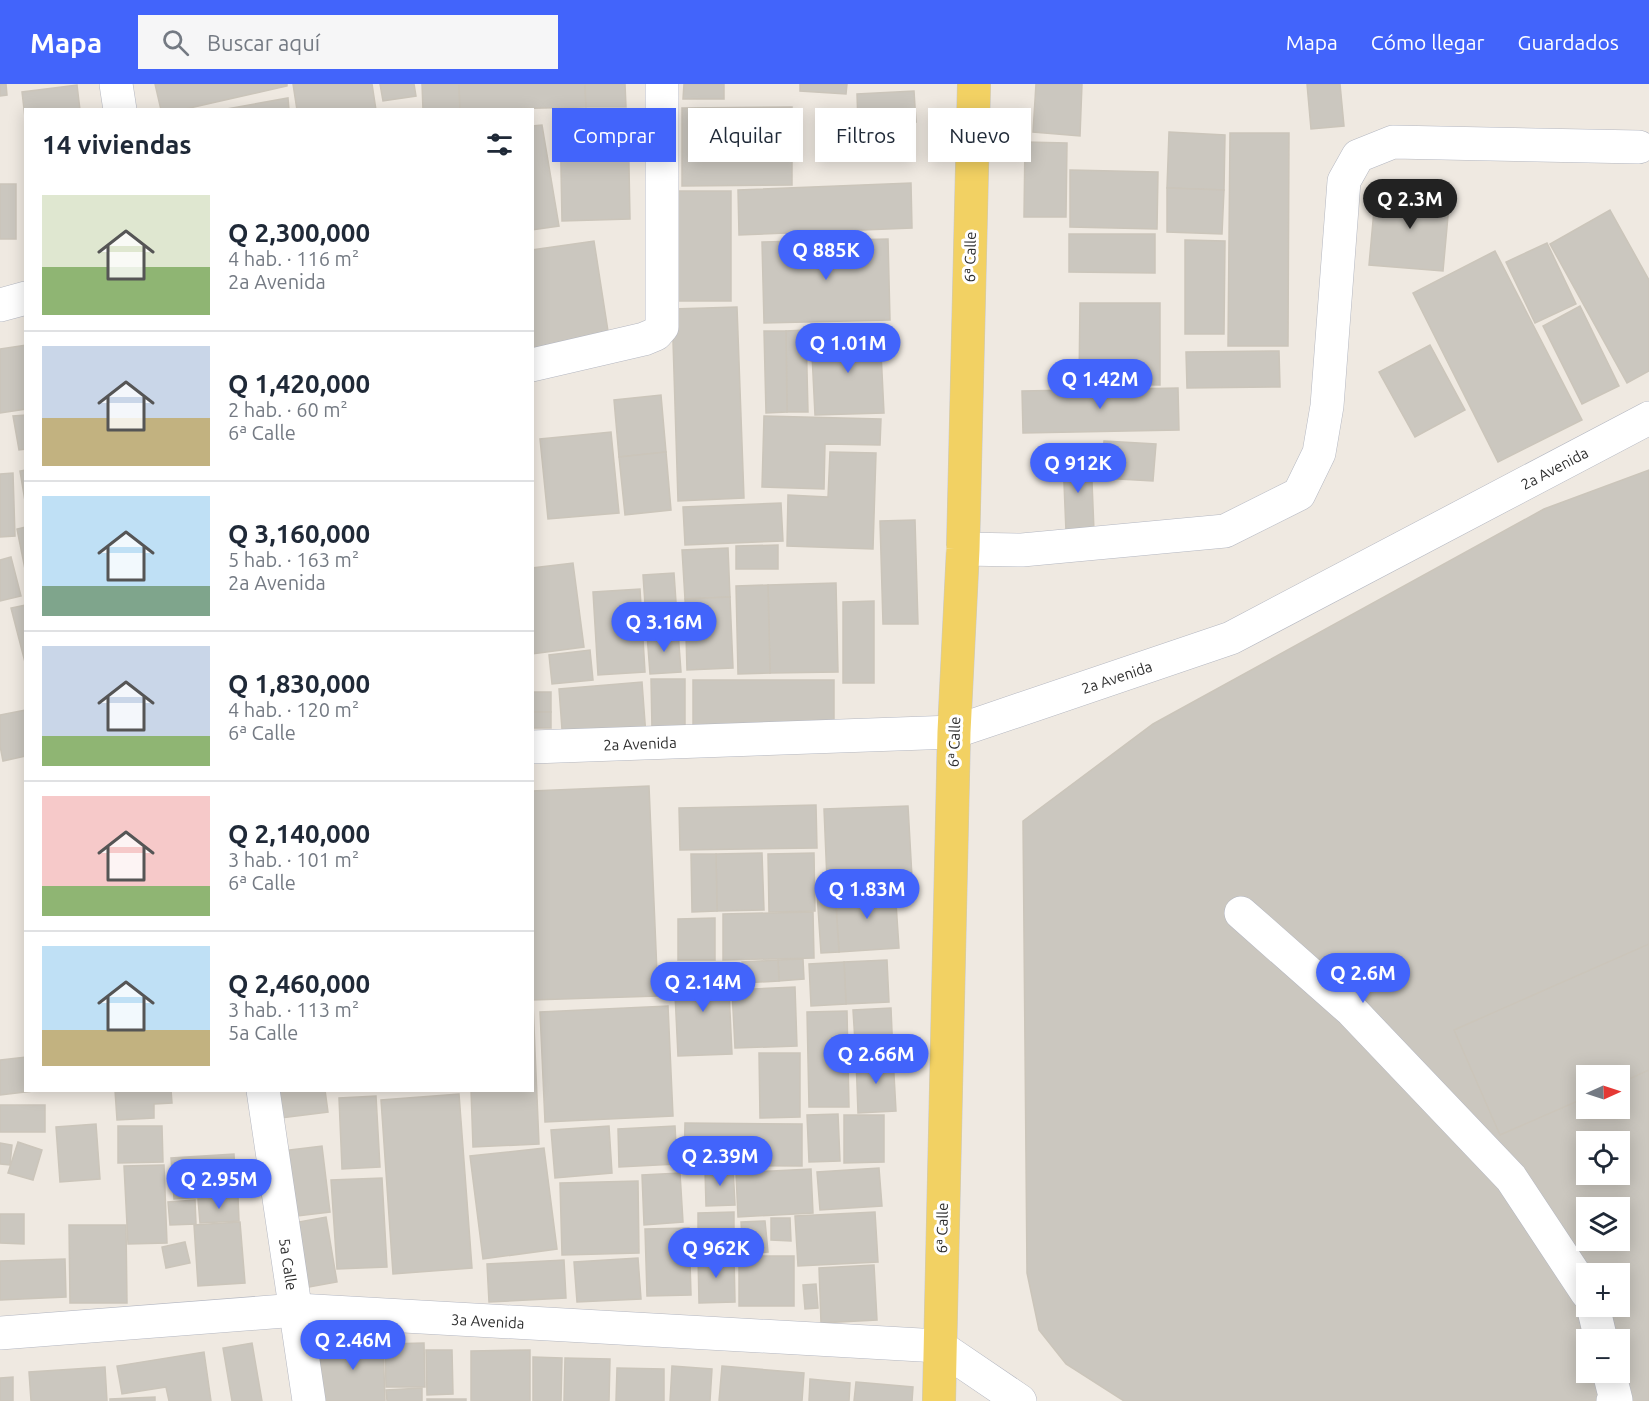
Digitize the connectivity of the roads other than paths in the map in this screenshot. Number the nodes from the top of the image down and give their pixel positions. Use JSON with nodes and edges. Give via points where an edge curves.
{"nodes":[{"id":1,"x":116,"y":84,"type":"edge"},
{"id":2,"x":662,"y":84,"type":"edge"},
{"id":3,"x":974,"y":84,"type":"edge"},
{"id":4,"x":120,"y":108,"type":"edge"},
{"id":5,"x":1639,"y":147,"type":"dead end"},
{"id":6,"x":24,"y":299,"type":"edge"},
{"id":7,"x":0,"y":305,"type":"edge"},
{"id":8,"x":534,"y":365,"type":"edge"},
{"id":9,"x":1649,"y":418,"type":"edge"},
{"id":10,"x":963,"y":549,"type":"junction"},
{"id":11,"x":954,"y":732,"type":"junction"},
{"id":12,"x":534,"y":747,"type":"edge"},
{"id":13,"x":1241,"y":914,"type":"dead end"},
{"id":14,"x":263,"y":1092,"type":"edge"},
{"id":15,"x":1576,"y":1276,"type":"edge"},
{"id":16,"x":297,"y":1310,"type":"junction"},
{"id":17,"x":0,"y":1334,"type":"edge"},
{"id":18,"x":939,"y":1346,"type":"junction"},
{"id":19,"x":309,"y":1401,"type":"edge"},
{"id":20,"x":939,"y":1401,"type":"edge"},
{"id":21,"x":1000,"y":1401,"type":"edge"},
{"id":22,"x":1020,"y":1401,"type":"edge"}],
"edges":[{"from":1,"to":4,"type":"street"},
{"from":2,"to":8,"type":"street","via":[[662,327],[644,339]]},
{"from":3,"to":10,"type":"main road","name":"6ª Calle"},
{"from":5,"to":10,"type":"street","via":[[1393,142],[1358,156],[1344,181],[1327,406],[1318,453],[1299,494],[1225,531],[1022,550]]},
{"from":6,"to":7,"type":"street"},
{"from":9,"to":11,"type":"street","name":"2a Avenida","via":[[1231,638]]},
{"from":10,"to":11,"type":"main road","name":"6ª Calle"},
{"from":11,"to":12,"type":"street","name":"2a Avenida"},
{"from":11,"to":18,"type":"main road","name":"6ª Calle"},
{"from":13,"to":15,"type":"street","via":[[1352,1011],[1511,1178]]},
{"from":14,"to":16,"type":"street","name":"5a Calle"},
{"from":16,"to":17,"type":"street","name":"3a Avenida"},
{"from":16,"to":18,"type":"street","name":"3a Avenida"},
{"from":16,"to":19,"type":"street","name":"5a Calle"},
{"from":18,"to":20,"type":"main road","name":"6ª Calle"},
{"from":18,"to":21,"type":"street"},
{"from":18,"to":22,"type":"street"}]}
